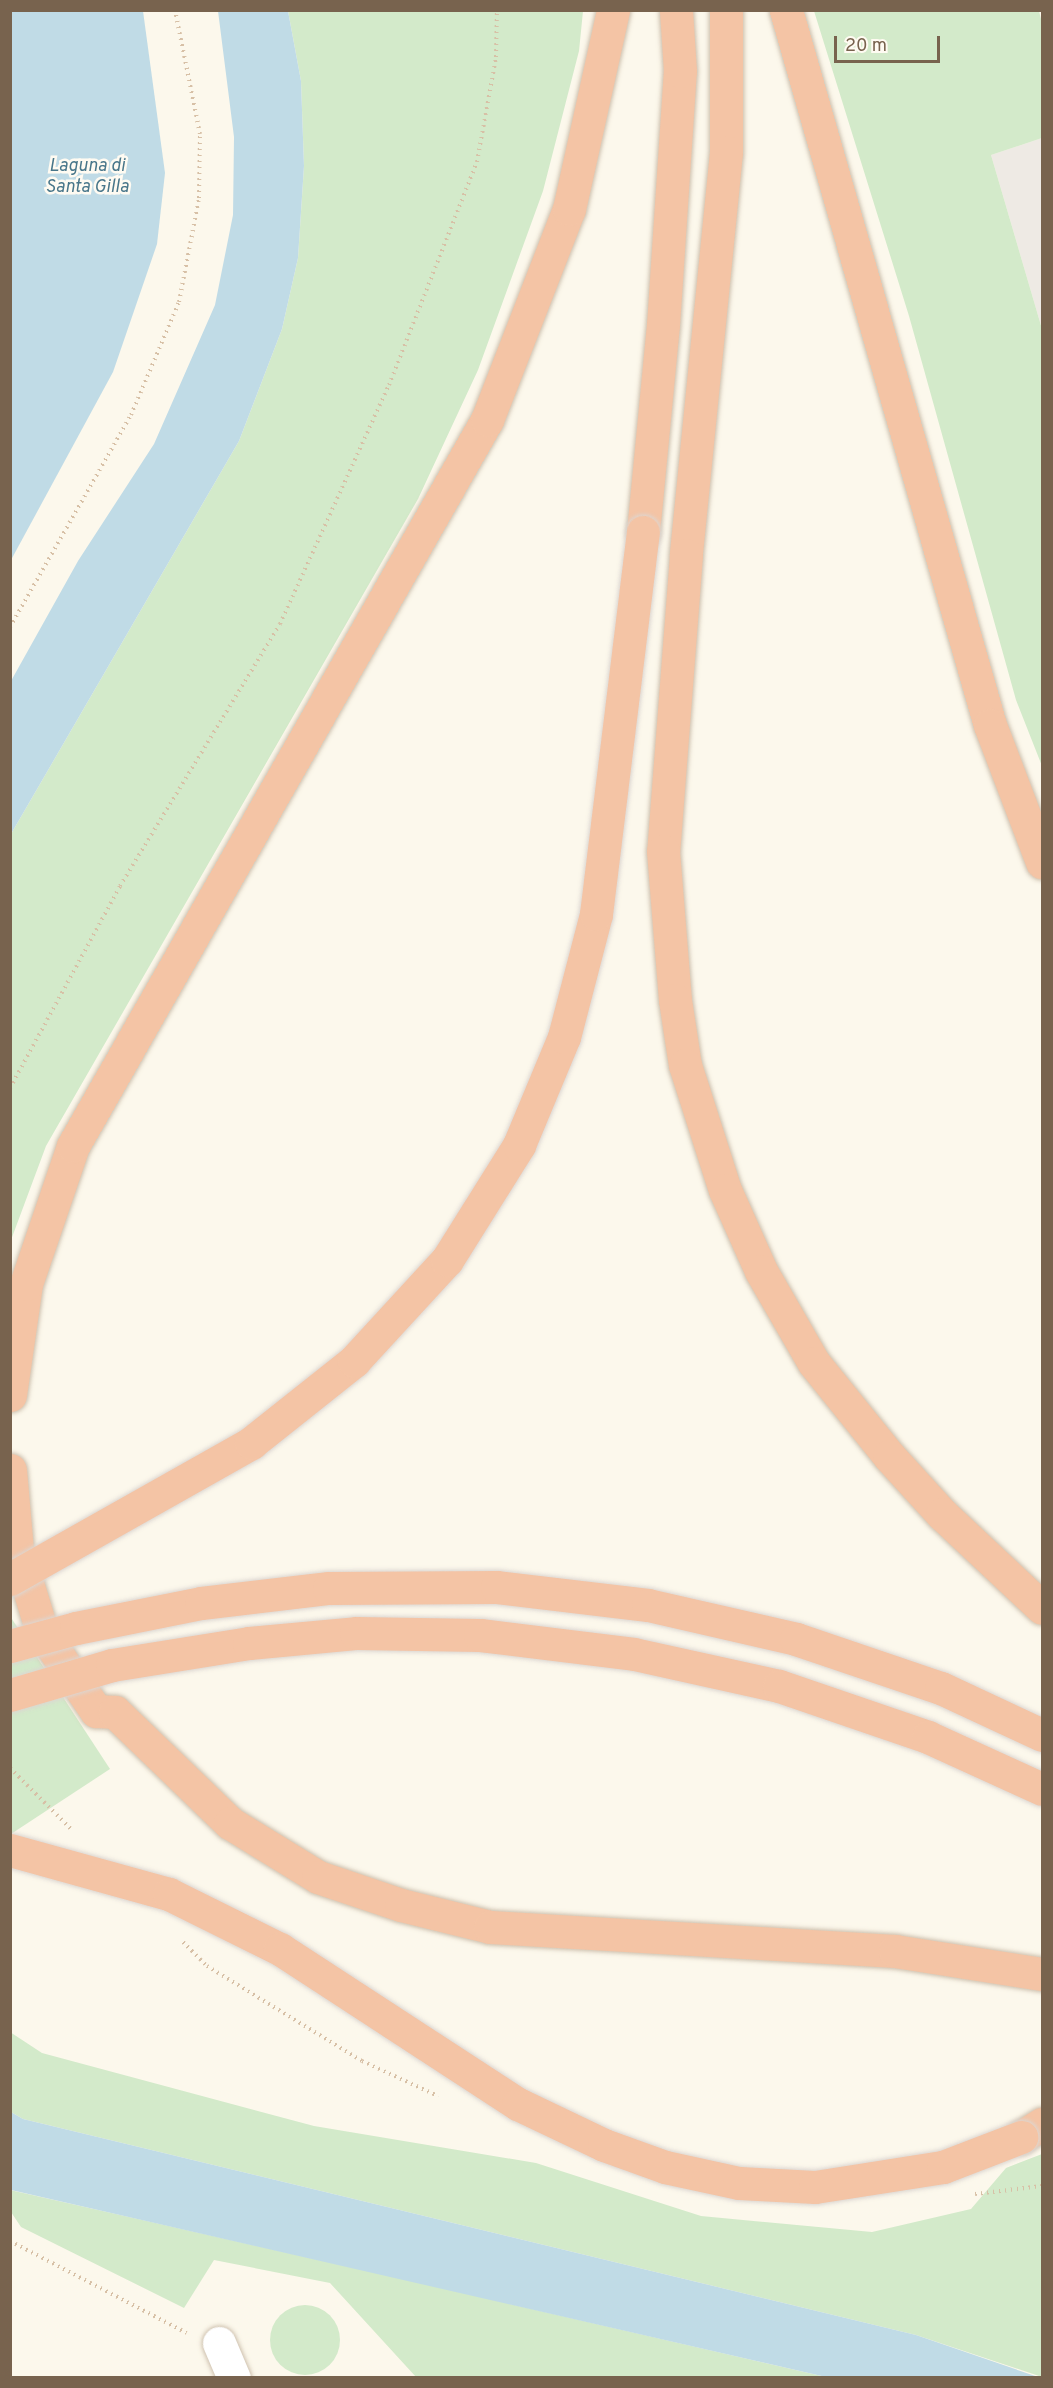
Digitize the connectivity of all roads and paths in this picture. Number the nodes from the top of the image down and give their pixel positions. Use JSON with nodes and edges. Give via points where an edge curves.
{"nodes":[{"id":1,"x":175,"y":10,"type":"edge"},
{"id":2,"x":497,"y":10,"type":"edge"},
{"id":3,"x":613,"y":10,"type":"edge"},
{"id":4,"x":676,"y":10,"type":"edge"},
{"id":5,"x":726,"y":10,"type":"edge"},
{"id":6,"x":786,"y":10,"type":"edge"},
{"id":7,"x":10,"y":627,"type":"edge"},
{"id":8,"x":1042,"y":862,"type":"edge"},
{"id":9,"x":10,"y":1088,"type":"edge"},
{"id":10,"x":10,"y":1395,"type":"edge"},
{"id":11,"x":10,"y":1470,"type":"edge"},
{"id":12,"x":10,"y":1579,"type":"edge"},
{"id":13,"x":1042,"y":1608,"type":"edge"},
{"id":14,"x":10,"y":1646,"type":"edge"},
{"id":15,"x":10,"y":1695,"type":"edge"},
{"id":16,"x":1042,"y":1735,"type":"edge"},
{"id":17,"x":1042,"y":1789,"type":"edge"},
{"id":18,"x":10,"y":1850,"type":"edge"},
{"id":19,"x":1042,"y":1974,"type":"edge"},
{"id":20,"x":1032,"y":2130,"type":"edge"},
{"id":21,"x":10,"y":2241,"type":"edge"},
{"id":22,"x":219,"y":2343,"type":"joint"},
{"id":23,"x":234,"y":2378,"type":"edge"}],
"edges":[{"from":1,"to":7,"type":"path","via":[[200,134],[199,198],[179,302],[131,415]]},
{"from":2,"to":9,"type":"path","via":[[496,57],[477,162],[389,385],[280,624],[120,886]]},
{"from":3,"to":10,"type":"highway","via":[[569,209],[487,420],[73,1146],[26,1284]]},
{"from":4,"to":12,"type":"highway","bridge":true,"via":[[680,70],[663,326],[643,532],[596,914],[564,1037],[519,1144],[447,1260],[354,1361],[251,1443]]},
{"from":5,"to":13,"type":"highway","via":[[726,152],[686,555],[663,851],[675,1000],[685,1065],[725,1190],[761,1271],[814,1362],[889,1456],[942,1514]]},
{"from":6,"to":8,"type":"highway","via":[[990,725]]},
{"from":11,"to":19,"type":"highway","via":[[17,1550],[42,1632],[96,1711],[116,1712],[230,1823],[318,1877],[402,1905],[490,1927],[895,1951]]},
{"from":14,"to":16,"type":"highway","bridge":true,"via":[[76,1628],[236,1599],[329,1588],[497,1587],[648,1605],[796,1639],[941,1688]]},
{"from":15,"to":17,"type":"highway","bridge":true,"via":[[112,1665],[249,1642],[356,1633],[480,1635],[634,1654],[779,1686],[928,1737]]},
{"from":18,"to":20,"type":"highway","bridge":true,"via":[[170,1894],[280,1948],[518,2104],[604,2145],[665,2166],[739,2183],[815,2187],[943,2167]]},
{"from":21,"to":22,"type":"path","via":[[116,2294],[177,2330]]},
{"from":22,"to":23,"type":"street"}]}
